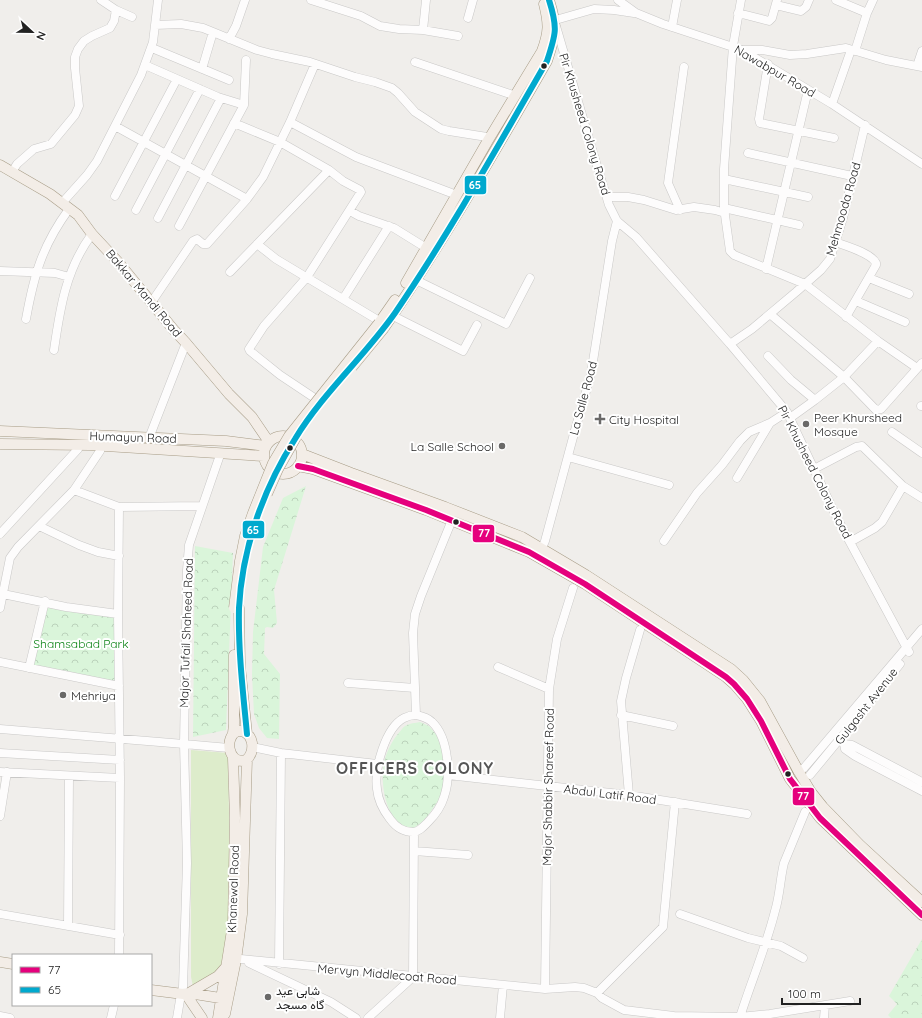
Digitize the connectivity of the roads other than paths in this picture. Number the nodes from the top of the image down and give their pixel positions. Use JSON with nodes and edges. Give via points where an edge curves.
{"nodes":[{"id":1,"x":101,"y":0,"type":"edge"},
{"id":2,"x":158,"y":0,"type":"edge"},
{"id":3,"x":245,"y":0,"type":"edge"},
{"id":4,"x":310,"y":0,"type":"edge"},
{"id":5,"x":425,"y":0,"type":"edge"},
{"id":6,"x":473,"y":0,"type":"edge"},
{"id":7,"x":542,"y":0,"type":"edge"},
{"id":8,"x":549,"y":0,"type":"edge"},
{"id":9,"x":618,"y":0,"type":"edge"},
{"id":10,"x":677,"y":0,"type":"edge"},
{"id":11,"x":740,"y":0,"type":"edge"},
{"id":12,"x":809,"y":0,"type":"edge"},
{"id":13,"x":836,"y":0,"type":"edge"},
{"id":14,"x":874,"y":0,"type":"edge"},
{"id":15,"x":777,"y":3,"type":"edge"},
{"id":16,"x":116,"y":10,"type":"junction"},
{"id":17,"x":636,"y":13,"type":"junction"},
{"id":18,"x":738,"y":13,"type":"junction"},
{"id":19,"x":867,"y":13,"type":"junction"},
{"id":20,"x":132,"y":17,"type":"dead end"},
{"id":21,"x":468,"y":18,"type":"dead end"},
{"id":22,"x":556,"y":19,"type":"junction"},
{"id":23,"x":155,"y":25,"type":"junction"},
{"id":24,"x":672,"y":27,"type":"junction"},
{"id":25,"x":423,"y":30,"type":"junction"},
{"id":26,"x":213,"y":32,"type":"junction"},
{"id":27,"x":458,"y":36,"type":"dead end"},
{"id":28,"x":229,"y":39,"type":"junction"},
{"id":29,"x":732,"y":46,"type":"junction"},
{"id":30,"x":152,"y":48,"type":"junction"},
{"id":31,"x":742,"y":50,"type":"junction"},
{"id":32,"x":853,"y":51,"type":"junction"},
{"id":33,"x":922,"y":51,"type":"edge"},
{"id":34,"x":246,"y":60,"type":"dead end"},
{"id":35,"x":415,"y":62,"type":"dead end"},
{"id":36,"x":315,"y":64,"type":"junction"},
{"id":37,"x":768,"y":64,"type":"junction"},
{"id":38,"x":145,"y":65,"type":"junction"},
{"id":39,"x":684,"y":67,"type":"dead end"},
{"id":40,"x":919,"y":67,"type":"edge"},
{"id":41,"x":202,"y":69,"type":"junction"},
{"id":42,"x":177,"y":79,"type":"junction"},
{"id":43,"x":229,"y":80,"type":"dead end"},
{"id":44,"x":200,"y":89,"type":"junction"},
{"id":45,"x":808,"y":90,"type":"junction"},
{"id":46,"x":513,"y":95,"type":"dead end"},
{"id":47,"x":221,"y":98,"type":"junction"},
{"id":48,"x":244,"y":104,"type":"junction"},
{"id":49,"x":832,"y":104,"type":"junction"},
{"id":50,"x":290,"y":122,"type":"junction"},
{"id":51,"x":234,"y":123,"type":"junction"},
{"id":52,"x":865,"y":125,"type":"junction"},
{"id":53,"x":115,"y":126,"type":"junction"},
{"id":54,"x":798,"y":131,"type":"junction"},
{"id":55,"x":487,"y":137,"type":"dead end"},
{"id":56,"x":834,"y":138,"type":"dead end"},
{"id":57,"x":144,"y":142,"type":"junction"},
{"id":58,"x":280,"y":142,"type":"junction"},
{"id":59,"x":748,"y":153,"type":"dead end"},
{"id":60,"x":165,"y":154,"type":"junction"},
{"id":61,"x":791,"y":163,"type":"junction"},
{"id":62,"x":922,"y":164,"type":"edge"},
{"id":63,"x":0,"y":165,"type":"edge"},
{"id":64,"x":185,"y":165,"type":"junction"},
{"id":65,"x":329,"y":170,"type":"junction"},
{"id":66,"x":12,"y":172,"type":"junction"},
{"id":67,"x":206,"y":176,"type":"junction"},
{"id":68,"x":852,"y":176,"type":"junction"},
{"id":69,"x":724,"y":179,"type":"junction"},
{"id":70,"x":784,"y":192,"type":"junction"},
{"id":71,"x":454,"y":194,"type":"dead end"},
{"id":72,"x":115,"y":196,"type":"dead end"},
{"id":73,"x":808,"y":197,"type":"dead end"},
{"id":74,"x":247,"y":200,"type":"junction"},
{"id":75,"x":611,"y":201,"type":"junction"},
{"id":76,"x":65,"y":206,"type":"junction"},
{"id":77,"x":136,"y":210,"type":"dead end"},
{"id":78,"x":680,"y":210,"type":"junction"},
{"id":79,"x":725,"y":210,"type":"junction"},
{"id":80,"x":350,"y":211,"type":"junction"},
{"id":81,"x":158,"y":218,"type":"dead end"},
{"id":82,"x":778,"y":220,"type":"junction"},
{"id":83,"x":616,"y":221,"type":"junction"},
{"id":84,"x":798,"y":225,"type":"dead end"},
{"id":85,"x":179,"y":226,"type":"dead end"},
{"id":86,"x":389,"y":226,"type":"junction"},
{"id":87,"x":92,"y":234,"type":"junction"},
{"id":88,"x":835,"y":242,"type":"junction"},
{"id":89,"x":257,"y":244,"type":"junction"},
{"id":90,"x":423,"y":246,"type":"dead end"},
{"id":91,"x":766,"y":268,"type":"junction"},
{"id":92,"x":0,"y":271,"type":"edge"},
{"id":93,"x":36,"y":272,"type":"junction"},
{"id":94,"x":230,"y":272,"type":"dead end"},
{"id":95,"x":69,"y":277,"type":"junction"},
{"id":96,"x":307,"y":277,"type":"junction"},
{"id":97,"x":530,"y":278,"type":"dead end"},
{"id":98,"x":870,"y":278,"type":"junction"},
{"id":99,"x":420,"y":282,"type":"dead end"},
{"id":100,"x":805,"y":284,"type":"junction"},
{"id":101,"x":909,"y":294,"type":"dead end"},
{"id":102,"x":343,"y":299,"type":"junction"},
{"id":103,"x":856,"y":301,"type":"junction"},
{"id":104,"x":151,"y":303,"type":"junction"},
{"id":105,"x":770,"y":314,"type":"junction"},
{"id":106,"x":846,"y":317,"type":"junction"},
{"id":107,"x":397,"y":318,"type":"dead end"},
{"id":108,"x":26,"y":319,"type":"dead end"},
{"id":109,"x":376,"y":319,"type":"dead end"},
{"id":110,"x":905,"y":322,"type":"dead end"},
{"id":111,"x":477,"y":325,"type":"dead end"},
{"id":112,"x":878,"y":341,"type":"junction"},
{"id":113,"x":186,"y":343,"type":"junction"},
{"id":114,"x":730,"y":344,"type":"junction"},
{"id":115,"x":54,"y":350,"type":"dead end"},
{"id":116,"x":768,"y":356,"type":"dead end"},
{"id":117,"x":920,"y":365,"type":"edge"},
{"id":118,"x":844,"y":377,"type":"junction"},
{"id":119,"x":313,"y":397,"type":"dead end"},
{"id":120,"x":815,"y":400,"type":"junction"},
{"id":121,"x":789,"y":415,"type":"junction"},
{"id":122,"x":770,"y":423,"type":"junction"},
{"id":123,"x":0,"y":431,"type":"edge"},
{"id":124,"x":892,"y":432,"type":"dead end"},
{"id":125,"x":149,"y":438,"type":"junction"},
{"id":126,"x":0,"y":444,"type":"edge"},
{"id":127,"x":54,"y":445,"type":"junction"},
{"id":128,"x":266,"y":448,"type":"junction"},
{"id":129,"x":78,"y":450,"type":"junction"},
{"id":130,"x":100,"y":451,"type":"junction"},
{"id":131,"x":220,"y":454,"type":"junction"},
{"id":132,"x":302,"y":454,"type":"junction"},
{"id":133,"x":922,"y":454,"type":"edge"},
{"id":134,"x":568,"y":457,"type":"junction"},
{"id":135,"x":298,"y":466,"type":"junction"},
{"id":136,"x":814,"y":469,"type":"junction"},
{"id":137,"x":737,"y":478,"type":"dead end"},
{"id":138,"x":670,"y":485,"type":"dead end"},
{"id":139,"x":903,"y":486,"type":"junction"},
{"id":140,"x":74,"y":490,"type":"junction"},
{"id":141,"x":922,"y":498,"type":"edge"},
{"id":142,"x":202,"y":506,"type":"junction"},
{"id":143,"x":119,"y":507,"type":"junction"},
{"id":144,"x":452,"y":520,"type":"junction"},
{"id":145,"x":40,"y":526,"type":"junction"},
{"id":146,"x":0,"y":534,"type":"edge"},
{"id":147,"x":664,"y":541,"type":"dead end"},
{"id":148,"x":850,"y":542,"type":"junction"},
{"id":149,"x":542,"y":548,"type":"junction"},
{"id":150,"x":119,"y":556,"type":"junction"},
{"id":151,"x":573,"y":588,"type":"dead end"},
{"id":152,"x":3,"y":594,"type":"junction"},
{"id":153,"x":45,"y":601,"type":"junction"},
{"id":154,"x":0,"y":608,"type":"edge"},
{"id":155,"x":237,"y":608,"type":"junction"},
{"id":156,"x":118,"y":614,"type":"junction"},
{"id":157,"x":922,"y":629,"type":"edge"},
{"id":158,"x":640,"y":630,"type":"dead end"},
{"id":159,"x":922,"y":636,"type":"edge"},
{"id":160,"x":908,"y":650,"type":"junction"},
{"id":161,"x":0,"y":662,"type":"edge"},
{"id":162,"x":498,"y":667,"type":"dead end"},
{"id":163,"x":29,"y":668,"type":"junction"},
{"id":164,"x":348,"y":683,"type":"dead end"},
{"id":165,"x":119,"y":686,"type":"junction"},
{"id":166,"x":415,"y":688,"type":"junction"},
{"id":167,"x":548,"y":689,"type":"junction"},
{"id":168,"x":416,"y":715,"type":"junction"},
{"id":169,"x":621,"y":715,"type":"junction"},
{"id":170,"x":673,"y":726,"type":"dead end"},
{"id":171,"x":0,"y":729,"type":"edge"},
{"id":172,"x":233,"y":733,"type":"junction"},
{"id":173,"x":247,"y":734,"type":"junction"},
{"id":174,"x":120,"y":738,"type":"junction"},
{"id":175,"x":838,"y":741,"type":"junction"},
{"id":176,"x":184,"y":744,"type":"junction"},
{"id":177,"x":252,"y":747,"type":"junction"},
{"id":178,"x":229,"y":748,"type":"junction"},
{"id":179,"x":0,"y":753,"type":"edge"},
{"id":180,"x":281,"y":753,"type":"junction"},
{"id":181,"x":233,"y":758,"type":"junction"},
{"id":182,"x":247,"y":759,"type":"junction"},
{"id":183,"x":120,"y":760,"type":"junction"},
{"id":184,"x":377,"y":764,"type":"junction"},
{"id":185,"x":804,"y":768,"type":"dead end"},
{"id":186,"x":4,"y":772,"type":"edge"},
{"id":187,"x":448,"y":775,"type":"junction"},
{"id":188,"x":810,"y":775,"type":"dead end"},
{"id":189,"x":69,"y":776,"type":"junction"},
{"id":190,"x":120,"y":778,"type":"junction"},
{"id":191,"x":922,"y":782,"type":"edge"},
{"id":192,"x":548,"y":786,"type":"junction"},
{"id":193,"x":922,"y":790,"type":"edge"},
{"id":194,"x":629,"y":795,"type":"junction"},
{"id":195,"x":675,"y":802,"type":"junction"},
{"id":196,"x":805,"y":812,"type":"dead end"},
{"id":197,"x":747,"y":814,"type":"dead end"},
{"id":198,"x":0,"y":816,"type":"edge"},
{"id":199,"x":235,"y":818,"type":"junction"},
{"id":200,"x":246,"y":818,"type":"junction"},
{"id":201,"x":414,"y":832,"type":"junction"},
{"id":202,"x":414,"y":851,"type":"junction"},
{"id":203,"x":468,"y":856,"type":"dead end"},
{"id":204,"x":922,"y":902,"type":"edge"},
{"id":205,"x":0,"y":914,"type":"edge"},
{"id":206,"x":680,"y":914,"type":"dead end"},
{"id":207,"x":922,"y":915,"type":"edge"},
{"id":208,"x":68,"y":926,"type":"junction"},
{"id":209,"x":120,"y":935,"type":"junction"},
{"id":210,"x":766,"y":943,"type":"junction"},
{"id":211,"x":119,"y":954,"type":"edge"},
{"id":212,"x":803,"y":958,"type":"dead end"},
{"id":213,"x":234,"y":961,"type":"junction"},
{"id":214,"x":0,"y":962,"type":"edge"},
{"id":215,"x":12,"y":964,"type":"edge"},
{"id":216,"x":279,"y":964,"type":"junction"},
{"id":217,"x":413,"y":976,"type":"junction"},
{"id":218,"x":503,"y":985,"type":"junction"},
{"id":219,"x":545,"y":989,"type":"junction"},
{"id":220,"x":152,"y":990,"type":"edge"},
{"id":221,"x":185,"y":994,"type":"junction"},
{"id":222,"x":597,"y":994,"type":"junction"},
{"id":223,"x":850,"y":1001,"type":"dead end"},
{"id":224,"x":223,"y":1002,"type":"junction"},
{"id":225,"x":114,"y":1006,"type":"edge"},
{"id":226,"x":825,"y":1006,"type":"junction"},
{"id":227,"x":343,"y":1009,"type":"junction"},
{"id":228,"x":624,"y":1010,"type":"junction"},
{"id":229,"x":0,"y":1016,"type":"edge"},
{"id":230,"x":708,"y":1017,"type":"edge"},
{"id":231,"x":740,"y":1017,"type":"edge"},
{"id":232,"x":10,"y":1018,"type":"edge"},
{"id":233,"x":111,"y":1018,"type":"edge"},
{"id":234,"x":177,"y":1018,"type":"edge"},
{"id":235,"x":202,"y":1018,"type":"edge"},
{"id":236,"x":218,"y":1018,"type":"edge"},
{"id":237,"x":225,"y":1018,"type":"edge"},
{"id":238,"x":341,"y":1018,"type":"edge"},
{"id":239,"x":356,"y":1018,"type":"edge"},
{"id":240,"x":368,"y":1018,"type":"edge"},
{"id":241,"x":500,"y":1018,"type":"edge"},
{"id":242,"x":620,"y":1018,"type":"edge"},
{"id":243,"x":824,"y":1018,"type":"edge"}],
"edges":[{"from":1,"to":16,"type":"street"},
{"from":2,"to":23,"type":"street"},
{"from":3,"to":28,"type":"street"},
{"from":4,"to":25,"type":"street","via":[[361,16],[380,26],[399,30]]},
{"from":5,"to":25,"type":"street"},
{"from":6,"to":21,"type":"street"},
{"from":7,"to":155,"type":"main road","bridge":true,"via":[[548,30],[542,51],[398,296],[293,431],[273,462],[245,536],[240,561]]},
{"from":8,"to":22,"type":"main road"},
{"from":9,"to":17,"type":"street","name":"Nawabpur Road"},
{"from":10,"to":24,"type":"street"},
{"from":11,"to":18,"type":"street"},
{"from":12,"to":15,"type":"street","via":[[801,11]]},
{"from":13,"to":19,"type":"street"},
{"from":14,"to":19,"type":"street"},
{"from":15,"to":18,"type":"street","via":[[769,21]]},
{"from":16,"to":20,"type":"street"},
{"from":16,"to":66,"type":"street","via":[[110,28],[84,41],[76,54],[79,106],[75,115],[51,144],[34,149]]},
{"from":17,"to":22,"type":"street","via":[[594,9]]},
{"from":17,"to":24,"type":"street","name":"Nawabpur Road"},
{"from":18,"to":29,"type":"street"},
{"from":19,"to":32,"type":"street"},
{"from":22,"to":75,"type":"street","name":"Pir Khusheed Colony Road"},
{"from":22,"to":155,"type":"main road","bridge":true,"via":[[554,41],[547,61],[406,297],[294,439],[278,469],[250,538]]},
{"from":23,"to":26,"type":"street","via":[[191,25]]},
{"from":23,"to":30,"type":"street"},
{"from":24,"to":29,"type":"street","name":"Nawabpur Road"},
{"from":25,"to":27,"type":"street"},
{"from":26,"to":28,"type":"street"},
{"from":26,"to":41,"type":"street"},
{"from":28,"to":36,"type":"street","via":[[272,54]]},
{"from":29,"to":31,"type":"street","name":"Nawabpur Road"},
{"from":29,"to":69,"type":"street"},
{"from":30,"to":38,"type":"street"},
{"from":30,"to":41,"type":"street"},
{"from":31,"to":32,"type":"street","via":[[762,50],[790,55],[839,49]]},
{"from":31,"to":37,"type":"street","name":"Nawabpur Road"},
{"from":32,"to":40,"type":"street"},
{"from":32,"to":49,"type":"street"},
{"from":33,"to":40,"type":"street"},
{"from":34,"to":48,"type":"street"},
{"from":35,"to":46,"type":"street"},
{"from":36,"to":50,"type":"street"},
{"from":36,"to":55,"type":"street","via":[[392,88],[416,112],[441,129]]},
{"from":37,"to":45,"type":"street","name":"Nawabpur Road"},
{"from":37,"to":54,"type":"street","via":[[760,123]]},
{"from":38,"to":42,"type":"street"},
{"from":38,"to":53,"type":"street"},
{"from":39,"to":78,"type":"street","via":[[668,183]]},
{"from":41,"to":43,"type":"street"},
{"from":42,"to":44,"type":"street"},
{"from":42,"to":57,"type":"street"},
{"from":44,"to":47,"type":"street"},
{"from":44,"to":60,"type":"street"},
{"from":45,"to":49,"type":"street","name":"Nawabpur Road"},
{"from":45,"to":54,"type":"street"},
{"from":47,"to":48,"type":"street"},
{"from":47,"to":64,"type":"street"},
{"from":48,"to":51,"type":"street"},
{"from":49,"to":52,"type":"street","name":"Nawabpur Road"},
{"from":50,"to":58,"type":"street"},
{"from":50,"to":71,"type":"street","via":[[356,157]]},
{"from":51,"to":58,"type":"street"},
{"from":51,"to":67,"type":"street"},
{"from":52,"to":62,"type":"street","name":"Nawabpur Road"},
{"from":52,"to":68,"type":"street","name":"Mehmooda Road"},
{"from":53,"to":57,"type":"street"},
{"from":53,"to":76,"type":"street","via":[[92,169]]},
{"from":54,"to":56,"type":"street"},
{"from":54,"to":61,"type":"street"},
{"from":57,"to":60,"type":"street"},
{"from":57,"to":72,"type":"street"},
{"from":58,"to":65,"type":"street"},
{"from":58,"to":74,"type":"street","via":[[263,177]]},
{"from":59,"to":61,"type":"street"},
{"from":60,"to":64,"type":"street"},
{"from":60,"to":77,"type":"street"},
{"from":61,"to":68,"type":"street"},
{"from":61,"to":70,"type":"street"},
{"from":63,"to":66,"type":"main road","name":"Bakkar Mandi Road"},
{"from":64,"to":67,"type":"street"},
{"from":64,"to":81,"type":"street"},
{"from":65,"to":80,"type":"street","via":[[343,182],[360,190],[361,194]]},
{"from":65,"to":89,"type":"street"},
{"from":66,"to":76,"type":"main road","name":"Bakkar Mandi Road","via":[[50,194]]},
{"from":67,"to":74,"type":"street"},
{"from":67,"to":85,"type":"street"},
{"from":68,"to":88,"type":"street","name":"Mehmooda Road"},
{"from":69,"to":70,"type":"street"},
{"from":69,"to":79,"type":"street"},
{"from":70,"to":73,"type":"street"},
{"from":70,"to":82,"type":"street"},
{"from":74,"to":104,"type":"street","via":[[207,244],[197,239],[193,240]]},
{"from":75,"to":78,"type":"street","via":[[628,197]]},
{"from":75,"to":83,"type":"street","name":"Pir Khusheed Colony Road"},
{"from":76,"to":87,"type":"main road","name":"Bakkar Mandi Road","via":[[78,215]]},
{"from":76,"to":93,"type":"street"},
{"from":78,"to":79,"type":"street"},
{"from":79,"to":82,"type":"street"},
{"from":79,"to":91,"type":"street","via":[[730,251]]},
{"from":80,"to":86,"type":"street"},
{"from":80,"to":96,"type":"street"},
{"from":82,"to":84,"type":"street"},
{"from":82,"to":91,"type":"street"},
{"from":83,"to":114,"type":"street","name":"Pir Khusheed Colony Road","via":[[636,237]]},
{"from":83,"to":134,"type":"street","name":"La Salle Road","via":[[591,374]]},
{"from":86,"to":90,"type":"street"},
{"from":86,"to":102,"type":"street"},
{"from":87,"to":95,"type":"street"},
{"from":87,"to":104,"type":"main road","name":"Bakkar Mandi Road"},
{"from":88,"to":98,"type":"street","via":[[875,260],[876,265]]},
{"from":88,"to":100,"type":"street","name":"Mehmooda Road","via":[[830,259]]},
{"from":89,"to":94,"type":"street"},
{"from":89,"to":96,"type":"street","via":[[276,259]]},
{"from":91,"to":100,"type":"street"},
{"from":92,"to":93,"type":"street"},
{"from":93,"to":95,"type":"street"},
{"from":93,"to":108,"type":"street"},
{"from":95,"to":115,"type":"street","via":[[58,320]]},
{"from":96,"to":102,"type":"street"},
{"from":96,"to":119,"type":"street","via":[[264,326],[249,349],[280,375]]},
{"from":97,"to":99,"type":"street","via":[[506,324]]},
{"from":98,"to":101,"type":"street"},
{"from":98,"to":103,"type":"street"},
{"from":100,"to":105,"type":"street","name":"Mehmooda Road"},
{"from":100,"to":106,"type":"street"},
{"from":102,"to":109,"type":"street"},
{"from":103,"to":106,"type":"street"},
{"from":103,"to":110,"type":"street"},
{"from":104,"to":113,"type":"main road","name":"Bakkar Mandi Road"},
{"from":105,"to":114,"type":"street","name":"Mehmooda Road"},
{"from":105,"to":118,"type":"street"},
{"from":106,"to":112,"type":"street"},
{"from":107,"to":111,"type":"street","via":[[463,351]]},
{"from":112,"to":117,"type":"street"},
{"from":112,"to":118,"type":"street"},
{"from":113,"to":125,"type":"street"},
{"from":113,"to":128,"type":"main road","name":"Bakkar Mandi Road","via":[[252,418]]},
{"from":114,"to":121,"type":"street","name":"Pir Khusheed Colony Road"},
{"from":116,"to":120,"type":"street"},
{"from":117,"to":118,"type":"street","via":[[878,410]]},
{"from":118,"to":120,"type":"street"},
{"from":120,"to":121,"type":"street"},
{"from":121,"to":122,"type":"street"},
{"from":121,"to":136,"type":"street","name":"Pir Khusheed Colony Road"},
{"from":122,"to":137,"type":"street"},
{"from":122,"to":147,"type":"street","via":[[749,432],[740,441],[697,493]]},
{"from":123,"to":125,"type":"main road","name":"Humayun Road"},
{"from":124,"to":133,"type":"street"},
{"from":125,"to":128,"type":"main road","name":"Humayun Road","via":[[226,441]]},
{"from":126,"to":127,"type":"main road","name":"Humayun Road"},
{"from":127,"to":129,"type":"main road"},
{"from":127,"to":131,"type":"main road","name":"Humayun Road"},
{"from":128,"to":131,"type":"main road","name":"Humayun Road","via":[[242,454]]},
{"from":128,"to":132,"type":"main road","via":[[277,436],[288,436],[297,441]]},
{"from":128,"to":135,"type":"main road","via":[[267,465],[276,472],[288,473]]},
{"from":129,"to":130,"type":"main road"},
{"from":129,"to":146,"type":"street"},
{"from":130,"to":131,"type":"main road"},
{"from":130,"to":140,"type":"street"},
{"from":131,"to":142,"type":"street","name":"Major Tufail Shaheed Road"},
{"from":132,"to":135,"type":"main road"},
{"from":132,"to":149,"type":"main road","via":[[459,512],[522,537]]},
{"from":134,"to":138,"type":"street"},
{"from":134,"to":149,"type":"street","name":"La Salle Road"},
{"from":135,"to":144,"type":"main road","via":[[313,469]]},
{"from":136,"to":139,"type":"street","via":[[862,446]]},
{"from":136,"to":148,"type":"street","name":"Pir Khusheed Colony Road"},
{"from":139,"to":141,"type":"street"},
{"from":139,"to":148,"type":"street","via":[[882,522]]},
{"from":140,"to":143,"type":"street"},
{"from":140,"to":145,"type":"street"},
{"from":142,"to":143,"type":"street"},
{"from":142,"to":176,"type":"street","name":"Major Tufail Shaheed Road","via":[[189,545],[187,570]]},
{"from":143,"to":150,"type":"street"},
{"from":144,"to":166,"type":"street","via":[[415,614]]},
{"from":144,"to":207,"type":"main road","via":[[529,552],[585,584],[734,684],[747,699],[790,779],[806,801],[833,831]]},
{"from":145,"to":150,"type":"street","via":[[79,545]]},
{"from":145,"to":152,"type":"street","via":[[10,558]]},
{"from":148,"to":160,"type":"street","name":"Pir Khusheed Colony Road"},
{"from":149,"to":204,"type":"main road","via":[[713,656],[743,680],[760,701],[799,772],[823,807]]},
{"from":150,"to":156,"type":"street"},
{"from":151,"to":167,"type":"street","name":"Major Shabbir Shareef Road","via":[[557,639]]},
{"from":152,"to":153,"type":"street"},
{"from":152,"to":154,"type":"street"},
{"from":153,"to":156,"type":"street","via":[[66,607]]},
{"from":153,"to":163,"type":"street"},
{"from":155,"to":172,"type":"main road"},
{"from":155,"to":173,"type":"main road"},
{"from":156,"to":165,"type":"street"},
{"from":157,"to":160,"type":"street"},
{"from":158,"to":169,"type":"street","via":[[623,689]]},
{"from":159,"to":160,"type":"street","name":"Gulgasht Avenue"},
{"from":160,"to":175,"type":"street","name":"Gulgasht Avenue"},
{"from":161,"to":163,"type":"street"},
{"from":162,"to":167,"type":"street"},
{"from":163,"to":165,"type":"street"},
{"from":164,"to":166,"type":"street"},
{"from":165,"to":174,"type":"street"},
{"from":166,"to":168,"type":"street"},
{"from":167,"to":192,"type":"street","name":"Major Shabbir Shareef Road"},
{"from":168,"to":184,"type":"street","via":[[403,718],[396,726]]},
{"from":168,"to":187,"type":"street","via":[[432,721],[439,732],[445,747]]},
{"from":169,"to":170,"type":"street"},
{"from":169,"to":194,"type":"street"},
{"from":171,"to":174,"type":"street"},
{"from":172,"to":173,"type":"main road","via":[[241,731]]},
{"from":172,"to":178,"type":"main road"},
{"from":173,"to":177,"type":"main road"},
{"from":174,"to":176,"type":"street"},
{"from":174,"to":183,"type":"street"},
{"from":175,"to":185,"type":"street","name":"Gulgasht Avenue"},
{"from":175,"to":188,"type":"street","name":"Gulgasht Avenue"},
{"from":175,"to":191,"type":"street","name":"Gulgasht Avenue","via":[[852,745]]},
{"from":175,"to":193,"type":"street","name":"Gulgasht Avenue","via":[[855,756]]},
{"from":176,"to":178,"type":"street"},
{"from":176,"to":221,"type":"street","name":"Major Tufail Shaheed Road","via":[[187,863],[183,987]]},
{"from":177,"to":180,"type":"street"},
{"from":177,"to":182,"type":"main road"},
{"from":178,"to":181,"type":"main road"},
{"from":179,"to":183,"type":"street"},
{"from":180,"to":184,"type":"street"},
{"from":180,"to":216,"type":"street"},
{"from":181,"to":182,"type":"main road","via":[[240,761]]},
{"from":181,"to":199,"type":"main road","name":"Khanewal Road"},
{"from":182,"to":200,"type":"main road"},
{"from":183,"to":190,"type":"street"},
{"from":184,"to":201,"type":"street","via":[[376,788],[385,812],[397,827]]},
{"from":186,"to":189,"type":"street"},
{"from":186,"to":198,"type":"street"},
{"from":187,"to":192,"type":"street","name":"Abdul Latif Road"},
{"from":187,"to":201,"type":"street","via":[[441,806],[421,829]]},
{"from":189,"to":190,"type":"street"},
{"from":189,"to":208,"type":"street"},
{"from":190,"to":209,"type":"street"},
{"from":192,"to":194,"type":"street","name":"Abdul Latif Road"},
{"from":192,"to":219,"type":"street","name":"Major Shabbir Shareef Road"},
{"from":194,"to":195,"type":"street","name":"Abdul Latif Road"},
{"from":195,"to":197,"type":"street","name":"Abdul Latif Road"},
{"from":195,"to":222,"type":"street","via":[[663,927]]},
{"from":196,"to":210,"type":"street","via":[[784,863],[780,893]]},
{"from":199,"to":200,"type":"main road"},
{"from":199,"to":213,"type":"main road","name":"Khanewal Road"},
{"from":200,"to":213,"type":"main road","via":[[242,914]]},
{"from":201,"to":202,"type":"street"},
{"from":202,"to":203,"type":"street"},
{"from":202,"to":217,"type":"street"},
{"from":205,"to":208,"type":"street"},
{"from":206,"to":210,"type":"street"},
{"from":208,"to":209,"type":"street"},
{"from":209,"to":211,"type":"street"},
{"from":210,"to":212,"type":"street","via":[[781,946]]},
{"from":210,"to":231,"type":"street"},
{"from":213,"to":216,"type":"street","name":"Mervyn Middlecoat Road"},
{"from":213,"to":221,"type":"main road","via":[[218,976]]},
{"from":213,"to":224,"type":"main road","name":"Khanewal Road"},
{"from":213,"to":227,"type":"street"},
{"from":214,"to":215,"type":"main road"},
{"from":216,"to":217,"type":"street","name":"Mervyn Middlecoat Road"},
{"from":217,"to":218,"type":"street","name":"Mervyn Middlecoat Road"},
{"from":217,"to":240,"type":"street"},
{"from":218,"to":219,"type":"street","name":"Mervyn Middlecoat Road"},
{"from":218,"to":241,"type":"street"},
{"from":219,"to":222,"type":"street","name":"Mervyn Middlecoat Road","via":[[575,986]]},
{"from":220,"to":221,"type":"main road"},
{"from":221,"to":224,"type":"main road"},
{"from":221,"to":234,"type":"street","name":"Major Tufail Shaheed Road"},
{"from":221,"to":235,"type":"main road"},
{"from":222,"to":228,"type":"street","name":"Mervyn Middlecoat Road"},
{"from":223,"to":226,"type":"street"},
{"from":224,"to":236,"type":"main road","name":"Khanewal Road"},
{"from":224,"to":237,"type":"main road"},
{"from":225,"to":233,"type":"street"},
{"from":226,"to":231,"type":"street"},
{"from":226,"to":243,"type":"street"},
{"from":227,"to":238,"type":"street"},
{"from":227,"to":239,"type":"street"},
{"from":228,"to":230,"type":"street"},
{"from":228,"to":242,"type":"street"},
{"from":229,"to":232,"type":"street"},
{"from":230,"to":231,"type":"street"}]}
